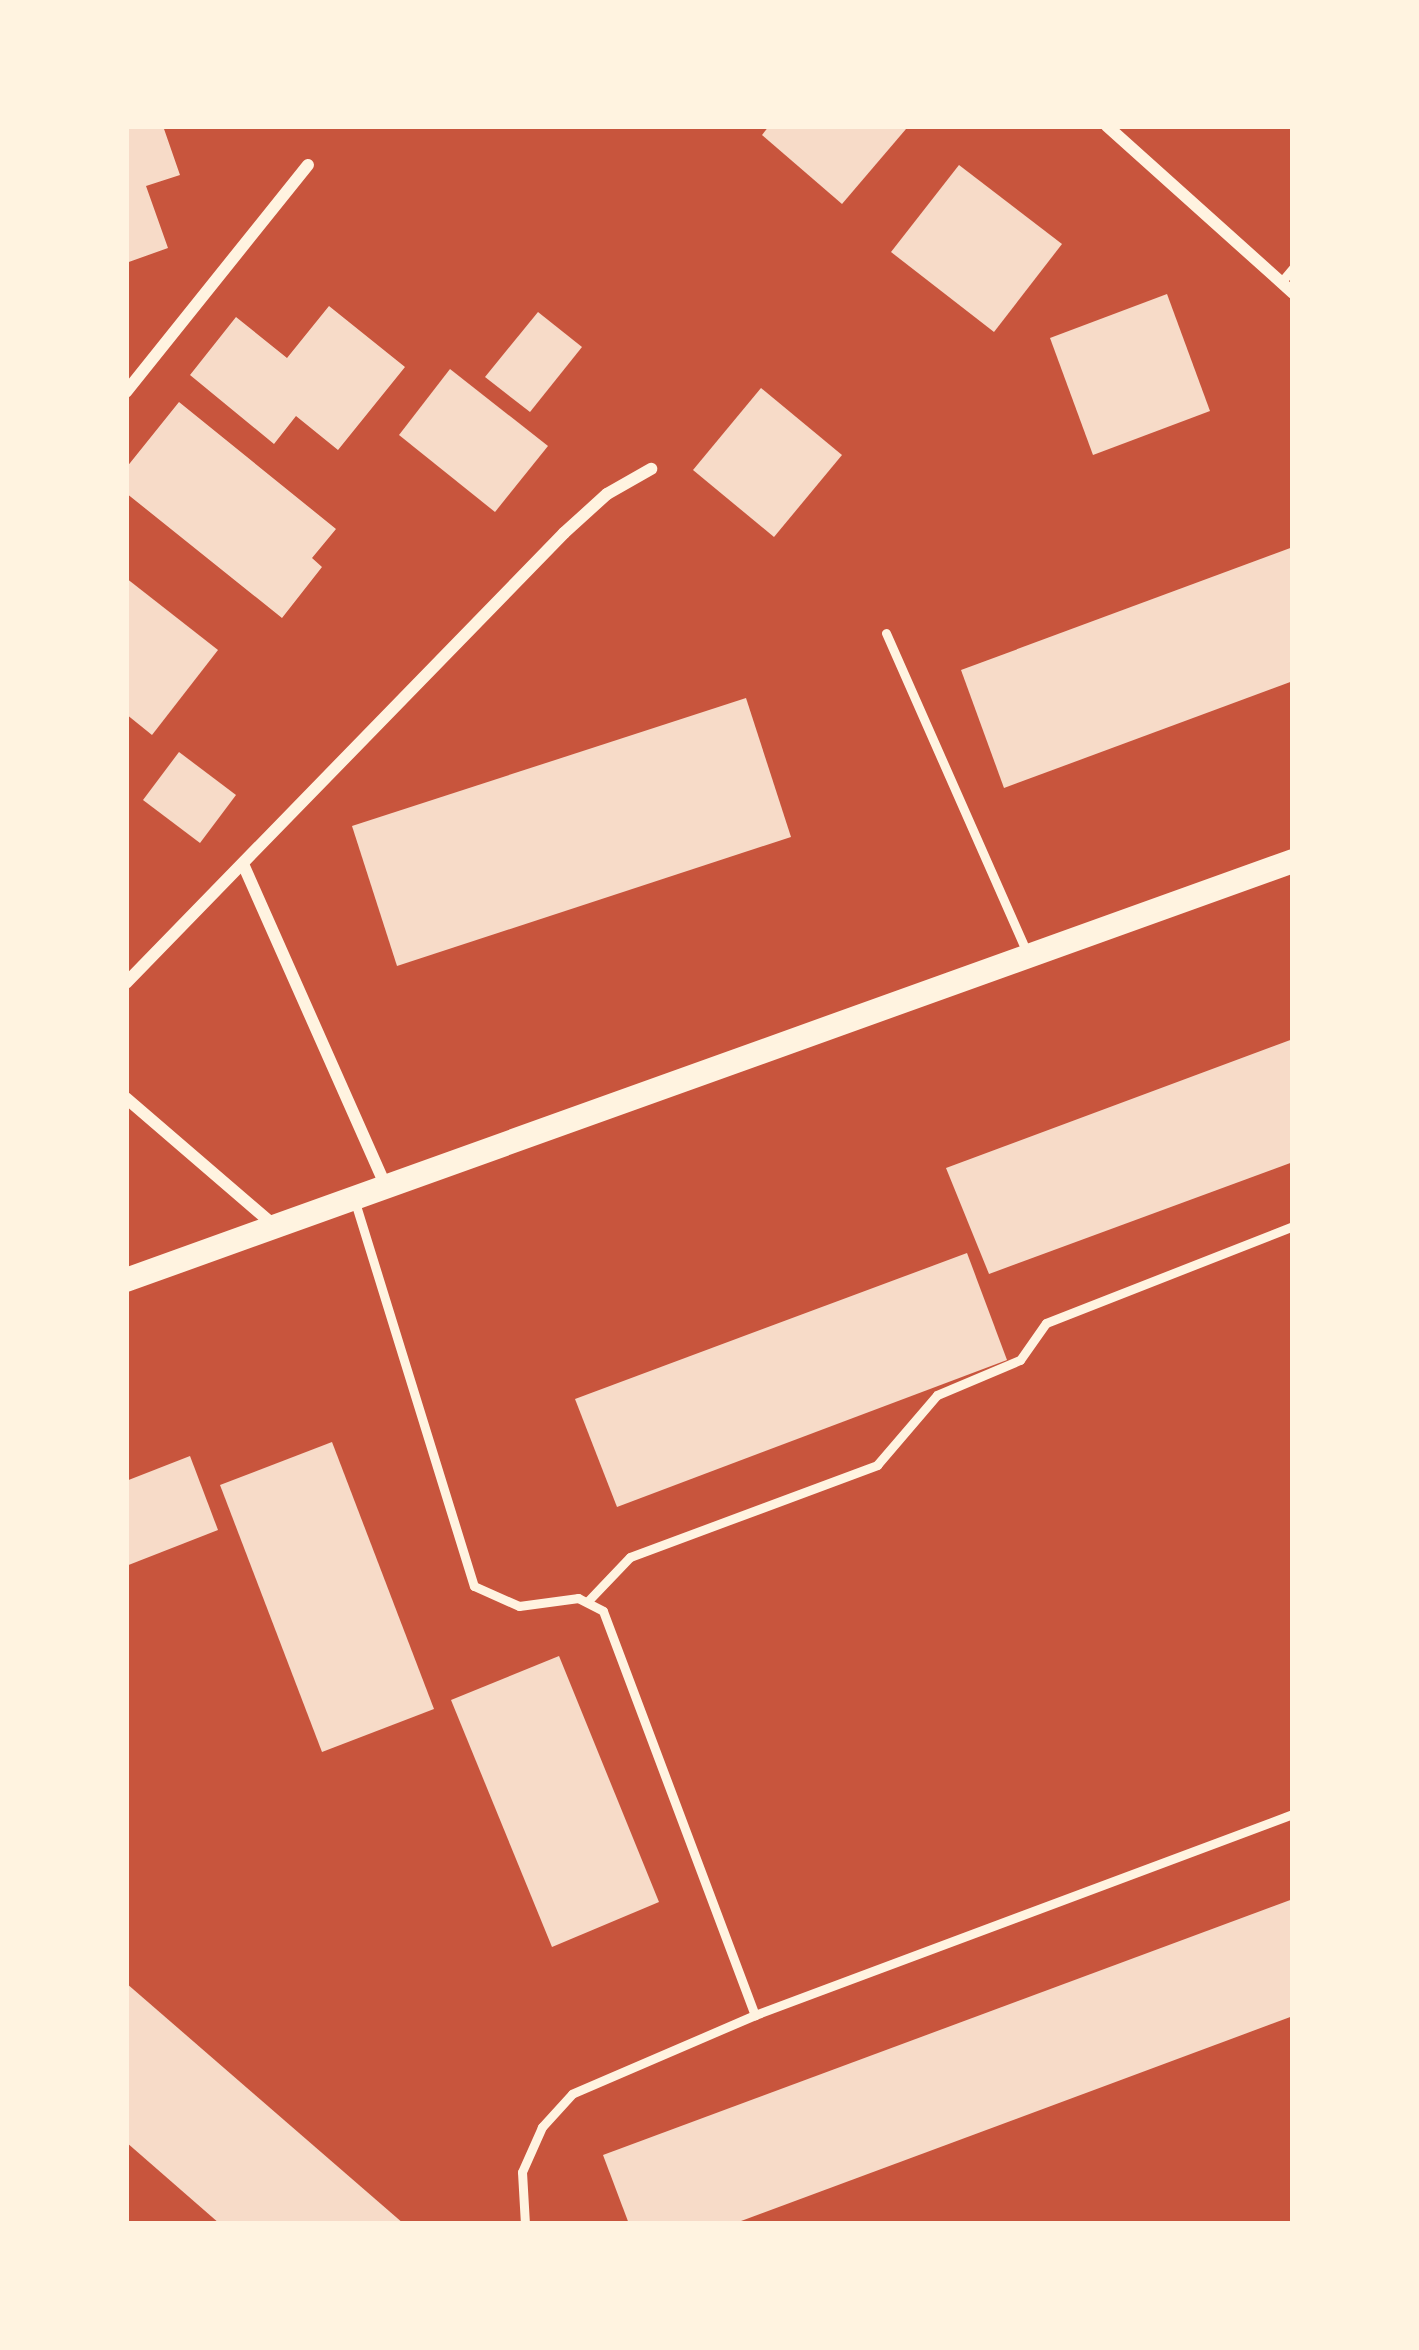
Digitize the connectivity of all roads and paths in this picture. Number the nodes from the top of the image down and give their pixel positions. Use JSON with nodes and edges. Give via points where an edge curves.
{"nodes":[{"id":1,"x":1108,"y":126,"type":"edge"},
{"id":2,"x":308,"y":165,"type":"dead end"},
{"id":3,"x":1293,"y":268,"type":"edge"},
{"id":4,"x":1283,"y":280,"type":"junction"},
{"id":5,"x":1293,"y":293,"type":"edge"},
{"id":6,"x":126,"y":392,"type":"edge"},
{"id":7,"x":652,"y":470,"type":"dead end"},
{"id":8,"x":886,"y":633,"type":"dead end"},
{"id":9,"x":1293,"y":861,"type":"edge"},
{"id":10,"x":243,"y":864,"type":"junction"},
{"id":11,"x":1028,"y":955,"type":"junction"},
{"id":12,"x":126,"y":982,"type":"edge"},
{"id":13,"x":126,"y":1099,"type":"edge"},
{"id":14,"x":385,"y":1185,"type":"junction"},
{"id":15,"x":353,"y":1197,"type":"junction"},
{"id":16,"x":1293,"y":1226,"type":"edge"},
{"id":17,"x":275,"y":1227,"type":"junction"},
{"id":18,"x":126,"y":1280,"type":"edge"},
{"id":19,"x":587,"y":1602,"type":"junction"},
{"id":20,"x":1293,"y":1814,"type":"edge"},
{"id":21,"x":755,"y":2015,"type":"junction"},
{"id":22,"x":525,"y":2224,"type":"edge"}],
"edges":[{"from":1,"to":4,"type":"street"},
{"from":2,"to":6,"type":"street"},
{"from":3,"to":4,"type":"lane"},
{"from":4,"to":5,"type":"street"},
{"from":7,"to":10,"type":"street","via":[[565,533]]},
{"from":8,"to":11,"type":"lane"},
{"from":9,"to":11,"type":"main road"},
{"from":10,"to":12,"type":"street"},
{"from":10,"to":14,"type":"street"},
{"from":11,"to":14,"type":"main road"},
{"from":13,"to":17,"type":"street"},
{"from":14,"to":15,"type":"main road"},
{"from":15,"to":17,"type":"main road"},
{"from":15,"to":19,"type":"lane","via":[[475,1586],[519,1606],[552,1598]]},
{"from":16,"to":19,"type":"lane","via":[[1046,1323],[1020,1360],[937,1395],[877,1465],[630,1557]]},
{"from":17,"to":18,"type":"main road"},
{"from":19,"to":21,"type":"lane","via":[[603,1611],[618,1644]]},
{"from":20,"to":21,"type":"lane"},
{"from":21,"to":22,"type":"lane","via":[[572,2094],[542,2126],[522,2173]]}]}
